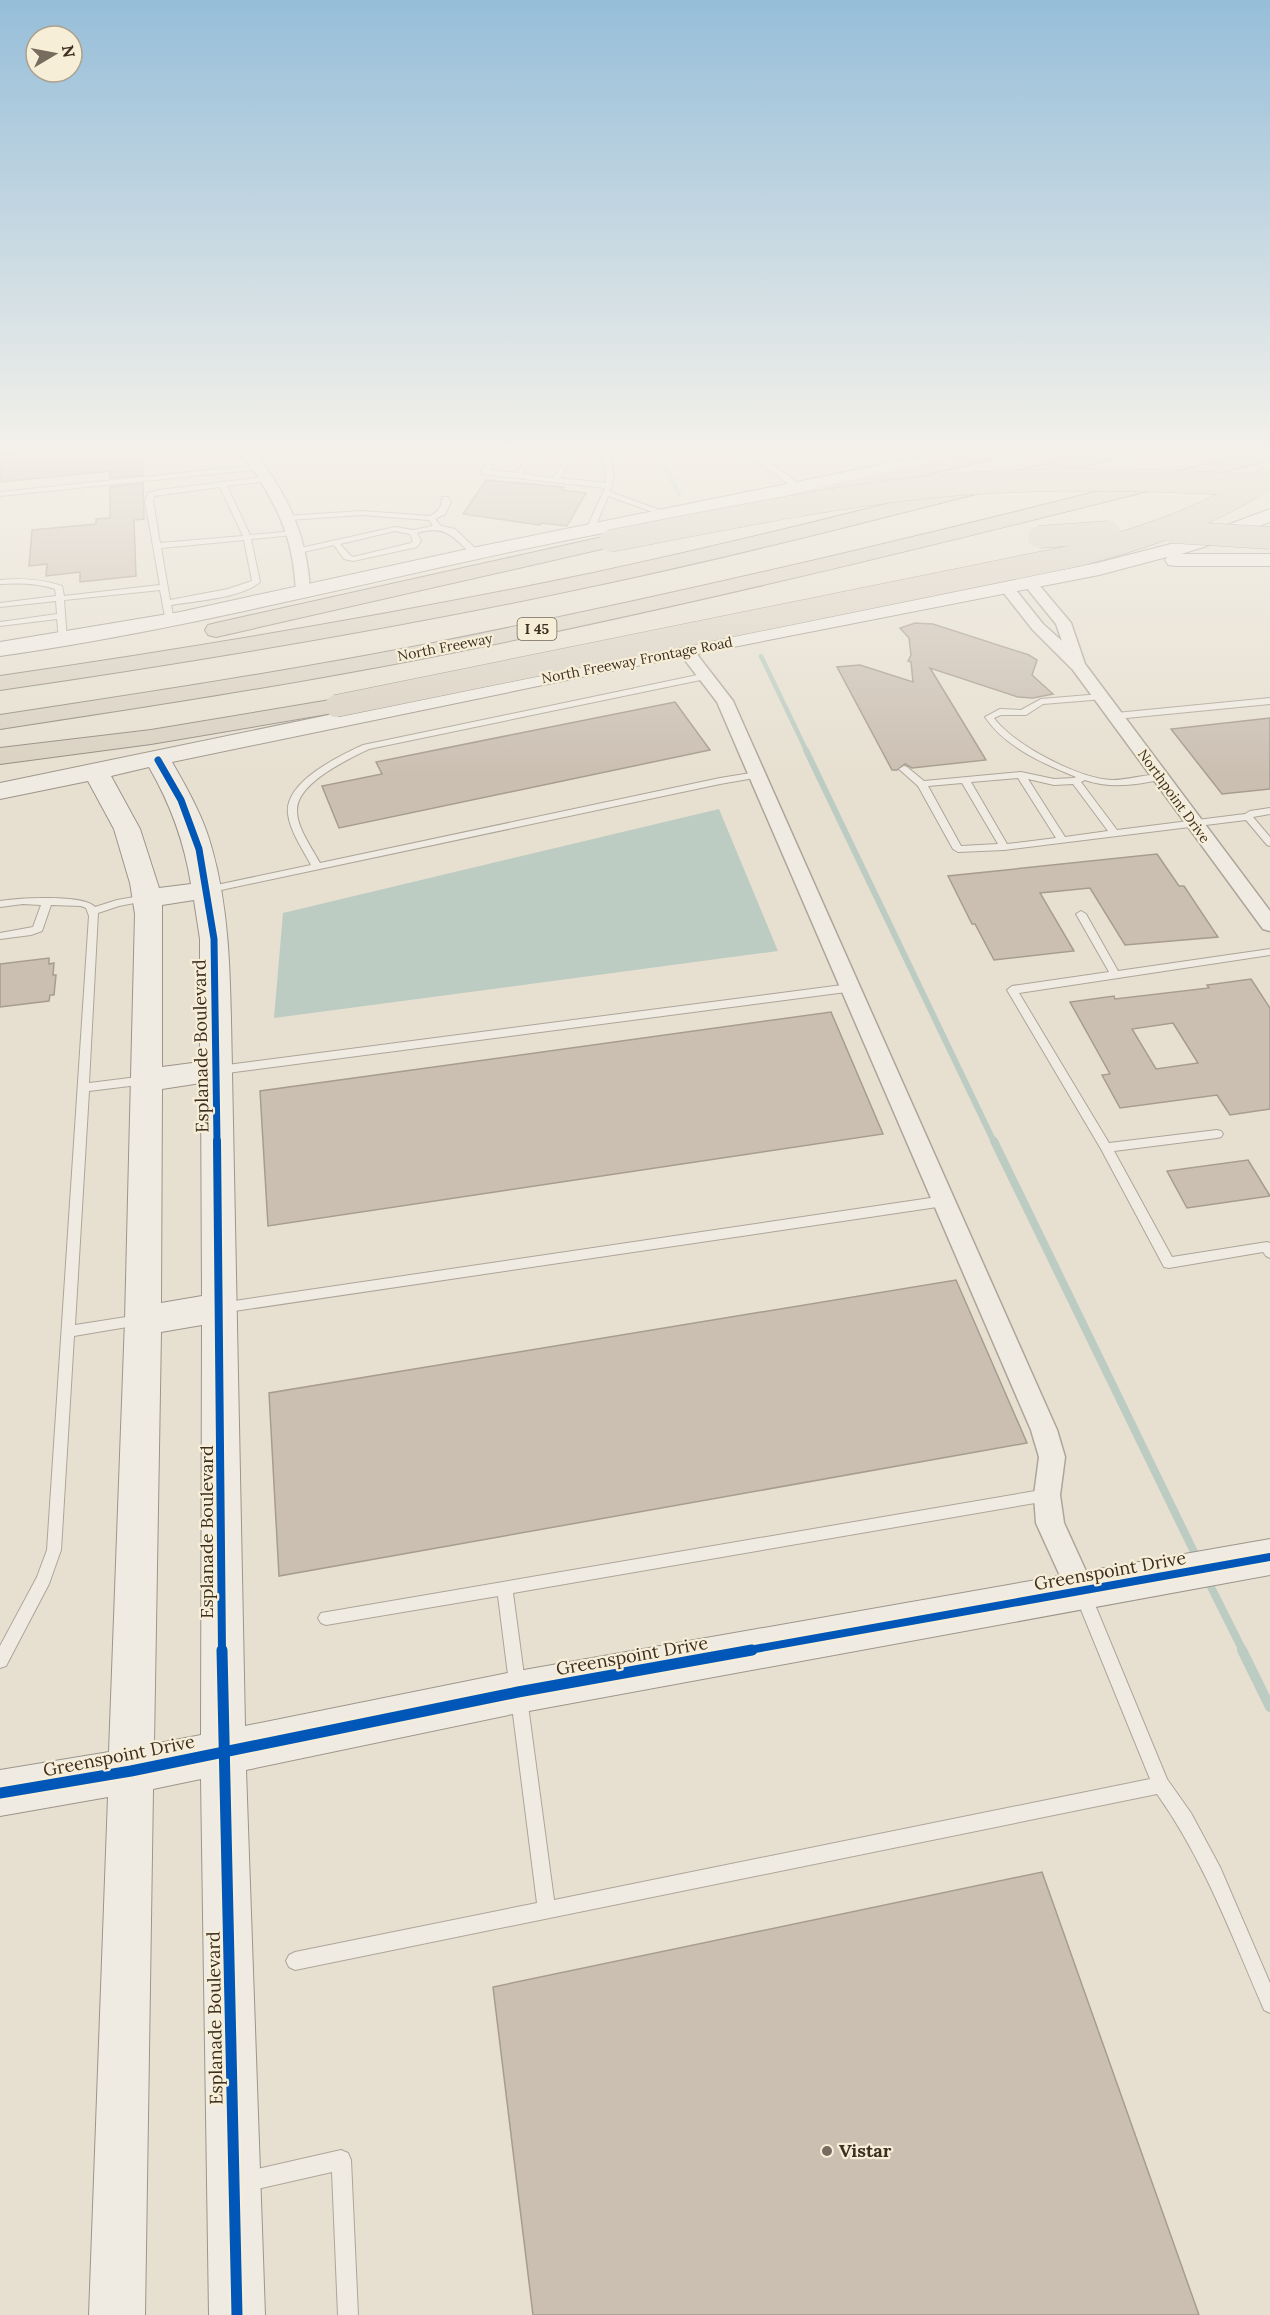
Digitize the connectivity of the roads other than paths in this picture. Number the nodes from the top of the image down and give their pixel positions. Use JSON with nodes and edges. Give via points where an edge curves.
{"nodes":[{"id":1,"x":159,"y":559,"type":"edge"},
{"id":2,"x":251,"y":559,"type":"edge"},
{"id":3,"x":301,"y":559,"type":"edge"},
{"id":4,"x":453,"y":559,"type":"edge"},
{"id":5,"x":504,"y":559,"type":"edge"},
{"id":6,"x":677,"y":559,"type":"edge"},
{"id":7,"x":757,"y":559,"type":"edge"},
{"id":8,"x":841,"y":559,"type":"edge"},
{"id":9,"x":923,"y":559,"type":"edge"},
{"id":10,"x":1059,"y":559,"type":"edge"},
{"id":11,"x":1142,"y":559,"type":"edge"},
{"id":12,"x":1199,"y":559,"type":"edge"},
{"id":13,"x":1247,"y":559,"type":"edge"},
{"id":14,"x":1270,"y":560,"type":"edge"},
{"id":15,"x":1132,"y":562,"type":"junction"},
{"id":16,"x":0,"y":582,"type":"edge"},
{"id":17,"x":1029,"y":582,"type":"junction"},
{"id":18,"x":163,"y":587,"type":"junction"},
{"id":19,"x":1006,"y":587,"type":"junction"},
{"id":20,"x":303,"y":593,"type":"junction"},
{"id":21,"x":59,"y":599,"type":"junction"},
{"id":22,"x":0,"y":605,"type":"edge"},
{"id":23,"x":168,"y":612,"type":"junction"},
{"id":24,"x":61,"y":616,"type":"junction"},
{"id":25,"x":0,"y":624,"type":"edge"},
{"id":26,"x":63,"y":640,"type":"junction"},
{"id":27,"x":0,"y":649,"type":"edge"},
{"id":28,"x":686,"y":651,"type":"junction"},
{"id":29,"x":1079,"y":667,"type":"junction"},
{"id":30,"x":0,"y":675,"type":"edge"},
{"id":31,"x":707,"y":676,"type":"junction"},
{"id":32,"x":0,"y":683,"type":"edge"},
{"id":33,"x":1101,"y":697,"type":"junction"},
{"id":34,"x":1270,"y":701,"type":"edge"},
{"id":35,"x":0,"y":702,"type":"edge"},
{"id":36,"x":1116,"y":716,"type":"junction"},
{"id":37,"x":0,"y":723,"type":"edge"},
{"id":38,"x":263,"y":734,"type":"junction"},
{"id":39,"x":0,"y":756,"type":"edge"},
{"id":40,"x":158,"y":760,"type":"junction"},
{"id":41,"x":0,"y":769,"type":"edge"},
{"id":42,"x":904,"y":769,"type":"dead end"},
{"id":43,"x":96,"y":773,"type":"junction"},
{"id":44,"x":1021,"y":775,"type":"junction"},
{"id":45,"x":757,"y":776,"type":"junction"},
{"id":46,"x":1160,"y":777,"type":"junction"},
{"id":47,"x":1080,"y":779,"type":"junction"},
{"id":48,"x":965,"y":780,"type":"junction"},
{"id":49,"x":922,"y":784,"type":"junction"},
{"id":50,"x":0,"y":790,"type":"edge"},
{"id":51,"x":1270,"y":811,"type":"edge"},
{"id":52,"x":1248,"y":817,"type":"junction"},
{"id":53,"x":1195,"y":824,"type":"junction"},
{"id":54,"x":1114,"y":833,"type":"junction"},
{"id":55,"x":1062,"y":839,"type":"junction"},
{"id":56,"x":1270,"y":843,"type":"edge"},
{"id":57,"x":1004,"y":847,"type":"junction"},
{"id":58,"x":317,"y":867,"type":"junction"},
{"id":59,"x":207,"y":890,"type":"junction"},
{"id":60,"x":146,"y":898,"type":"junction"},
{"id":61,"x":47,"y":901,"type":"junction"},
{"id":62,"x":0,"y":904,"type":"edge"},
{"id":63,"x":93,"y":911,"type":"junction"},
{"id":64,"x":1081,"y":914,"type":"dead end"},
{"id":65,"x":1270,"y":925,"type":"edge"},
{"id":66,"x":0,"y":936,"type":"edge"},
{"id":67,"x":1270,"y":952,"type":"edge"},
{"id":68,"x":1116,"y":976,"type":"junction"},
{"id":69,"x":850,"y":988,"type":"junction"},
{"id":70,"x":218,"y":1070,"type":"junction"},
{"id":71,"x":147,"y":1080,"type":"junction"},
{"id":72,"x":84,"y":1088,"type":"junction"},
{"id":73,"x":1217,"y":1134,"type":"dead end"},
{"id":74,"x":1106,"y":1148,"type":"junction"},
{"id":75,"x":944,"y":1201,"type":"junction"},
{"id":76,"x":1270,"y":1253,"type":"edge"},
{"id":77,"x":220,"y":1308,"type":"junction"},
{"id":78,"x":143,"y":1320,"type":"junction"},
{"id":79,"x":69,"y":1331,"type":"junction"},
{"id":80,"x":1047,"y":1495,"type":"junction"},
{"id":81,"x":1269,"y":1557,"type":"edge"},
{"id":82,"x":505,"y":1588,"type":"junction"},
{"id":83,"x":1081,"y":1591,"type":"junction"},
{"id":84,"x":326,"y":1618,"type":"dead end"},
{"id":85,"x":0,"y":1661,"type":"edge"},
{"id":86,"x":518,"y":1692,"type":"junction"},
{"id":87,"x":223,"y":1751,"type":"junction"},
{"id":88,"x":131,"y":1771,"type":"junction"},
{"id":89,"x":1161,"y":1785,"type":"junction"},
{"id":90,"x":0,"y":1793,"type":"edge"},
{"id":91,"x":547,"y":1910,"type":"junction"},
{"id":92,"x":295,"y":1961,"type":"dead end"},
{"id":93,"x":1270,"y":2004,"type":"edge"},
{"id":94,"x":234,"y":2184,"type":"junction"},
{"id":95,"x":117,"y":2315,"type":"edge"},
{"id":96,"x":237,"y":2315,"type":"edge"},
{"id":97,"x":348,"y":2315,"type":"edge"}],
"edges":[{"from":1,"to":18,"type":"lane"},
{"from":2,"to":23,"type":"lane","via":[[256,582],[253,586]]},
{"from":3,"to":20,"type":"street"},
{"from":4,"to":20,"type":"street"},
{"from":5,"to":30,"type":"highway","via":[[282,615]]},
{"from":6,"to":32,"type":"highway","via":[[341,630]]},
{"from":7,"to":35,"type":"highway","name":"North Freeway","number":"I 45","via":[[485,621],[312,653]]},
{"from":8,"to":37,"type":"highway","name":"North Freeway","number":"I 45","via":[[501,636],[262,681]]},
{"from":9,"to":37,"type":"highway","bridge":true,"via":[[727,606],[477,659],[255,695]]},
{"from":10,"to":39,"type":"highway","bridge":true,"via":[[336,706],[151,737]]},
{"from":11,"to":15,"type":"street","name":"North Freeway Frontage Road"},
{"from":12,"to":15,"type":"street"},
{"from":13,"to":14,"type":"street"},
{"from":15,"to":17,"type":"street","name":"North Freeway Frontage Road"},
{"from":16,"to":21,"type":"lane","via":[[46,583],[59,588]]},
{"from":17,"to":19,"type":"street","name":"North Freeway Frontage Road"},
{"from":17,"to":29,"type":"street","name":"Northpoint Drive","via":[[1063,623]]},
{"from":18,"to":21,"type":"lane"},
{"from":18,"to":23,"type":"lane"},
{"from":19,"to":28,"type":"street","name":"North Freeway Frontage Road"},
{"from":19,"to":29,"type":"street","name":"Northpoint Drive","via":[[1038,627]]},
{"from":20,"to":23,"type":"street"},
{"from":21,"to":22,"type":"lane"},
{"from":21,"to":24,"type":"lane"},
{"from":23,"to":26,"type":"street"},
{"from":24,"to":25,"type":"lane"},
{"from":24,"to":26,"type":"lane"},
{"from":26,"to":27,"type":"street"},
{"from":28,"to":31,"type":"street"},
{"from":28,"to":38,"type":"street","name":"North Freeway Frontage Road"},
{"from":29,"to":33,"type":"street","name":"Northpoint Drive"},
{"from":31,"to":45,"type":"street","via":[[724,701]]},
{"from":31,"to":58,"type":"lane","via":[[366,747],[345,757],[303,787],[293,801],[292,813]]},
{"from":33,"to":36,"type":"street","name":"Northpoint Drive"},
{"from":33,"to":47,"type":"lane","via":[[1041,702],[1023,713],[1000,712],[989,717],[1015,742]]},
{"from":34,"to":36,"type":"lane"},
{"from":36,"to":46,"type":"street","name":"Northpoint Drive"},
{"from":38,"to":40,"type":"street","name":"North Freeway Frontage Road"},
{"from":38,"to":41,"type":"highway"},
{"from":40,"to":43,"type":"street","name":"North Freeway Frontage Road"},
{"from":40,"to":59,"type":"street","name":"Esplanade Boulevard","via":[[181,801],[199,849]]},
{"from":42,"to":49,"type":"lane"},
{"from":43,"to":50,"type":"street","name":"North Freeway Frontage Road"},
{"from":43,"to":60,"type":"street","via":[[127,829]]},
{"from":44,"to":47,"type":"lane","via":[[1058,784]]},
{"from":44,"to":48,"type":"lane"},
{"from":44,"to":55,"type":"lane"},
{"from":45,"to":58,"type":"lane"},
{"from":45,"to":69,"type":"street"},
{"from":46,"to":47,"type":"lane","via":[[1103,782]]},
{"from":46,"to":53,"type":"street","name":"Northpoint Drive"},
{"from":47,"to":54,"type":"lane"},
{"from":48,"to":49,"type":"lane"},
{"from":48,"to":57,"type":"lane"},
{"from":49,"to":57,"type":"lane","via":[[958,849]]},
{"from":51,"to":52,"type":"lane"},
{"from":52,"to":53,"type":"lane"},
{"from":52,"to":56,"type":"lane"},
{"from":53,"to":54,"type":"lane"},
{"from":53,"to":65,"type":"street","name":"Northpoint Drive"},
{"from":54,"to":55,"type":"lane"},
{"from":55,"to":57,"type":"lane"},
{"from":58,"to":59,"type":"lane"},
{"from":59,"to":60,"type":"street"},
{"from":59,"to":70,"type":"street","name":"Esplanade Boulevard","via":[[214,939]]},
{"from":60,"to":63,"type":"lane"},
{"from":60,"to":71,"type":"street"},
{"from":61,"to":62,"type":"lane"},
{"from":61,"to":63,"type":"lane","via":[[83,903]]},
{"from":61,"to":66,"type":"lane","via":[[36,931]]},
{"from":63,"to":72,"type":"lane"},
{"from":64,"to":68,"type":"lane"},
{"from":67,"to":68,"type":"lane"},
{"from":68,"to":74,"type":"lane","via":[[1012,990]]},
{"from":69,"to":70,"type":"lane"},
{"from":69,"to":75,"type":"street"},
{"from":70,"to":71,"type":"street"},
{"from":70,"to":77,"type":"street","name":"Esplanade Boulevard"},
{"from":71,"to":72,"type":"lane"},
{"from":71,"to":78,"type":"street"},
{"from":72,"to":79,"type":"lane"},
{"from":73,"to":74,"type":"lane"},
{"from":74,"to":76,"type":"lane","via":[[1169,1263],[1267,1247]]},
{"from":75,"to":77,"type":"lane"},
{"from":75,"to":80,"type":"street","via":[[1044,1430],[1052,1457]]},
{"from":77,"to":78,"type":"street"},
{"from":77,"to":87,"type":"street","name":"Esplanade Boulevard"},
{"from":78,"to":79,"type":"lane"},
{"from":78,"to":88,"type":"street"},
{"from":79,"to":85,"type":"lane","via":[[54,1550],[44,1579]]},
{"from":80,"to":82,"type":"lane"},
{"from":80,"to":83,"type":"street","via":[[1050,1523]]},
{"from":81,"to":83,"type":"street","name":"Greenspoint Drive"},
{"from":82,"to":84,"type":"lane"},
{"from":82,"to":86,"type":"lane"},
{"from":83,"to":86,"type":"street","name":"Greenspoint Drive"},
{"from":83,"to":89,"type":"lane"},
{"from":86,"to":87,"type":"street","name":"Greenspoint Drive"},
{"from":86,"to":91,"type":"lane"},
{"from":87,"to":88,"type":"street","name":"Greenspoint Drive"},
{"from":87,"to":94,"type":"street","name":"Esplanade Boulevard"},
{"from":88,"to":90,"type":"street","name":"Greenspoint Drive"},
{"from":88,"to":95,"type":"street"},
{"from":89,"to":91,"type":"lane"},
{"from":89,"to":93,"type":"lane","via":[[1215,1873]]},
{"from":91,"to":92,"type":"lane"},
{"from":94,"to":96,"type":"street","name":"Esplanade Boulevard"},
{"from":94,"to":97,"type":"lane","via":[[341,2160]]}]}
